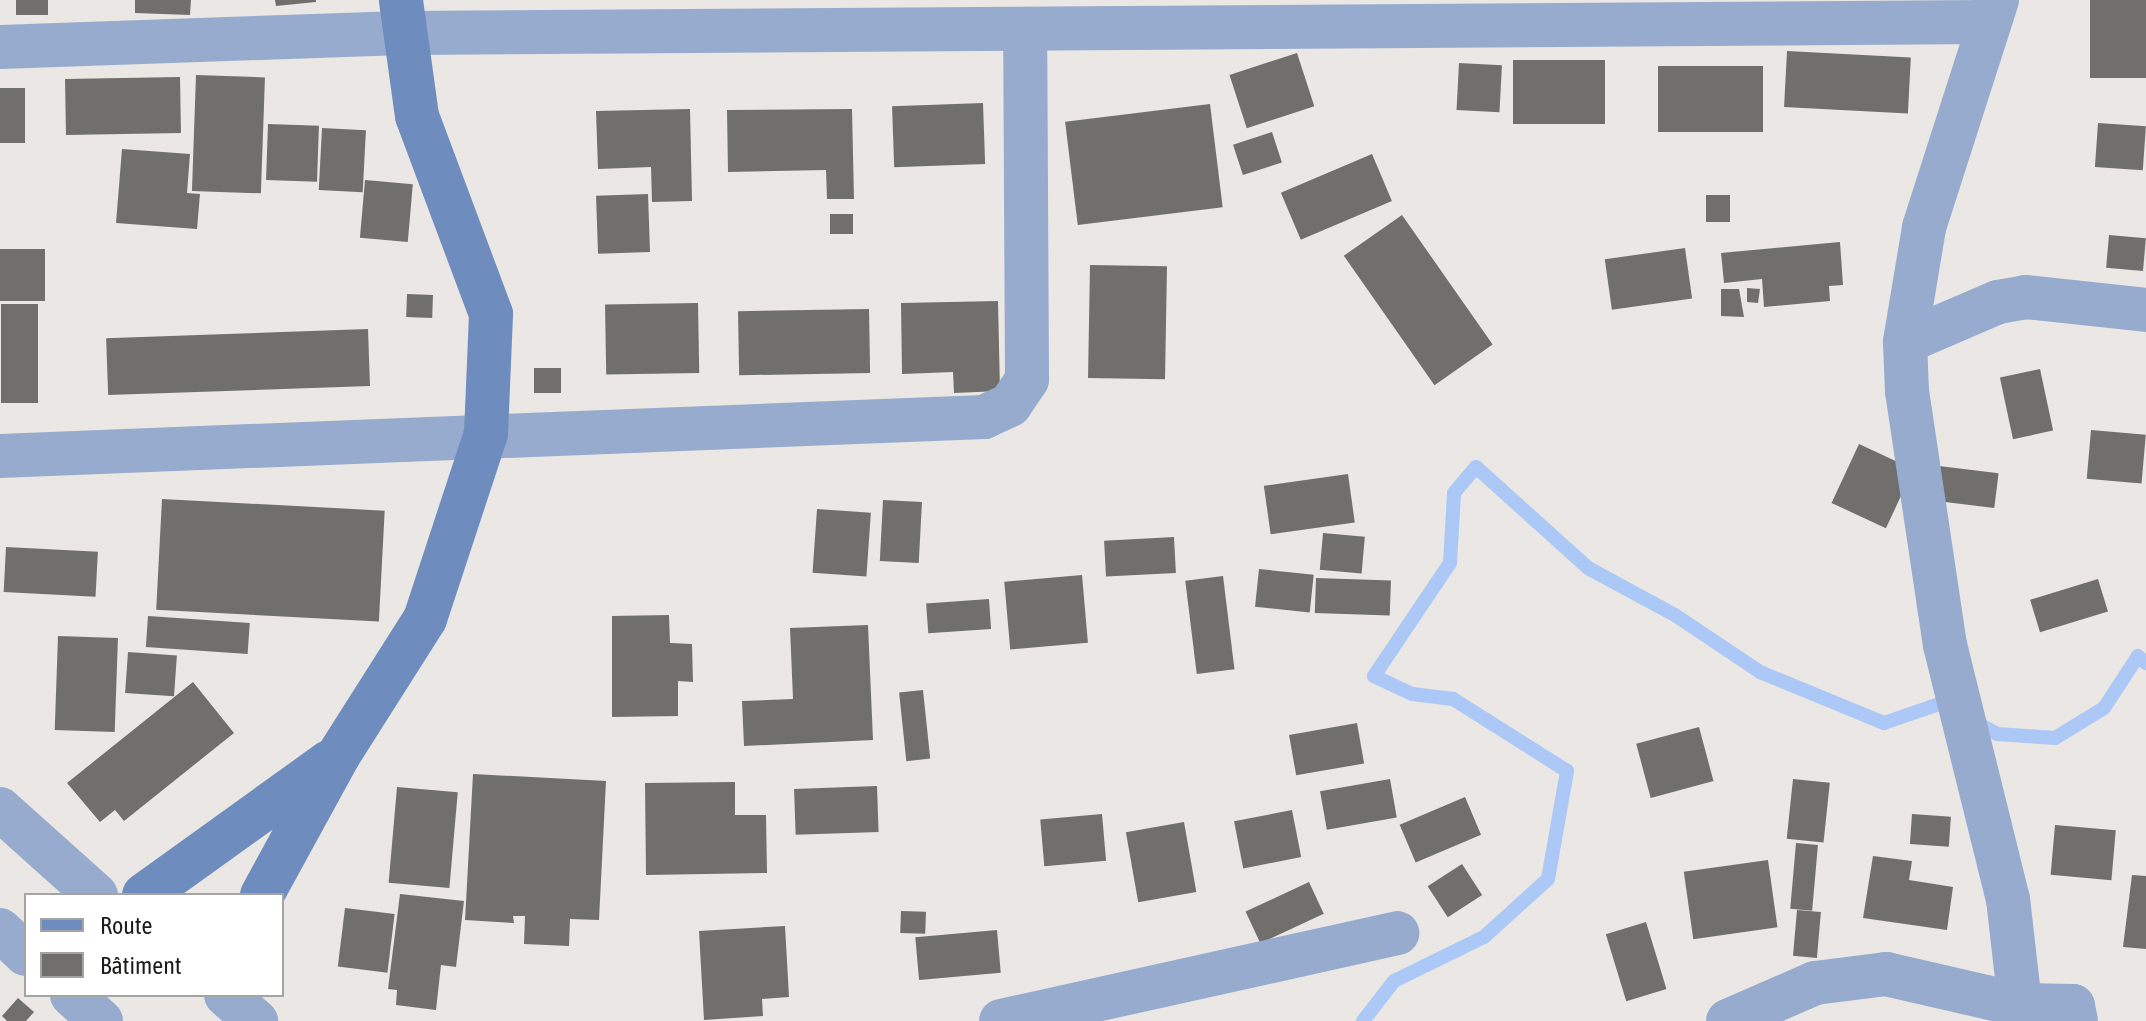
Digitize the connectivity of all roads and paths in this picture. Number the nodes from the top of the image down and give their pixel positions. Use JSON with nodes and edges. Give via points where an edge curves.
{"nodes":[{"id":1,"x":1993,"y":11,"type":"edge"},
{"id":2,"x":1330,"y":12,"type":"edge"},
{"id":3,"x":405,"y":16,"type":"edge"},
{"id":4,"x":1025,"y":30,"type":"junction"},
{"id":5,"x":0,"y":47,"type":"edge"},
{"id":6,"x":2146,"y":310,"type":"edge"},
{"id":7,"x":1905,"y":342,"type":"junction"},
{"id":8,"x":486,"y":434,"type":"junction"},
{"id":9,"x":0,"y":456,"type":"edge"},
{"id":10,"x":338,"y":756,"type":"junction"},
{"id":11,"x":0,"y":809,"type":"edge"},
{"id":12,"x":94,"y":893,"type":"edge"},
{"id":13,"x":147,"y":893,"type":"edge"},
{"id":14,"x":263,"y":893,"type":"edge"},
{"id":15,"x":0,"y":930,"type":"edge"},
{"id":16,"x":1397,"y":933,"type":"dead end"},
{"id":17,"x":24,"y":952,"type":"edge"},
{"id":18,"x":74,"y":997,"type":"edge"},
{"id":19,"x":228,"y":997,"type":"edge"},
{"id":20,"x":2020,"y":1005,"type":"junction"},
{"id":21,"x":101,"y":1021,"type":"edge"},
{"id":22,"x":256,"y":1021,"type":"edge"},
{"id":23,"x":1001,"y":1021,"type":"edge"},
{"id":24,"x":1728,"y":1021,"type":"edge"},
{"id":25,"x":2076,"y":1021,"type":"edge"}],
"edges":[{"from":1,"to":2,"type":"street"},
{"from":1,"to":7,"type":"street","via":[[1924,228]]},
{"from":2,"to":4,"type":"street"},
{"from":3,"to":4,"type":"street"},
{"from":3,"to":5,"type":"street"},
{"from":3,"to":8,"type":"street","via":[[417,116],[491,314]]},
{"from":4,"to":8,"type":"street","via":[[1027,380],[1010,405],[984,417]]},
{"from":6,"to":7,"type":"street","via":[[2025,297],[1998,302]]},
{"from":7,"to":20,"type":"street","via":[[1907,391],[1960,721],[2008,899]]},
{"from":8,"to":9,"type":"street"},
{"from":8,"to":10,"type":"street","via":[[425,619]]},
{"from":10,"to":13,"type":"street"},
{"from":10,"to":14,"type":"street"},
{"from":11,"to":12,"type":"street"},
{"from":15,"to":17,"type":"street"},
{"from":16,"to":23,"type":"street"},
{"from":18,"to":21,"type":"street"},
{"from":19,"to":22,"type":"street"},
{"from":20,"to":24,"type":"street","via":[[1886,974],[1852,975],[1815,983]]},
{"from":20,"to":25,"type":"street","via":[[2073,1006]]}]}
